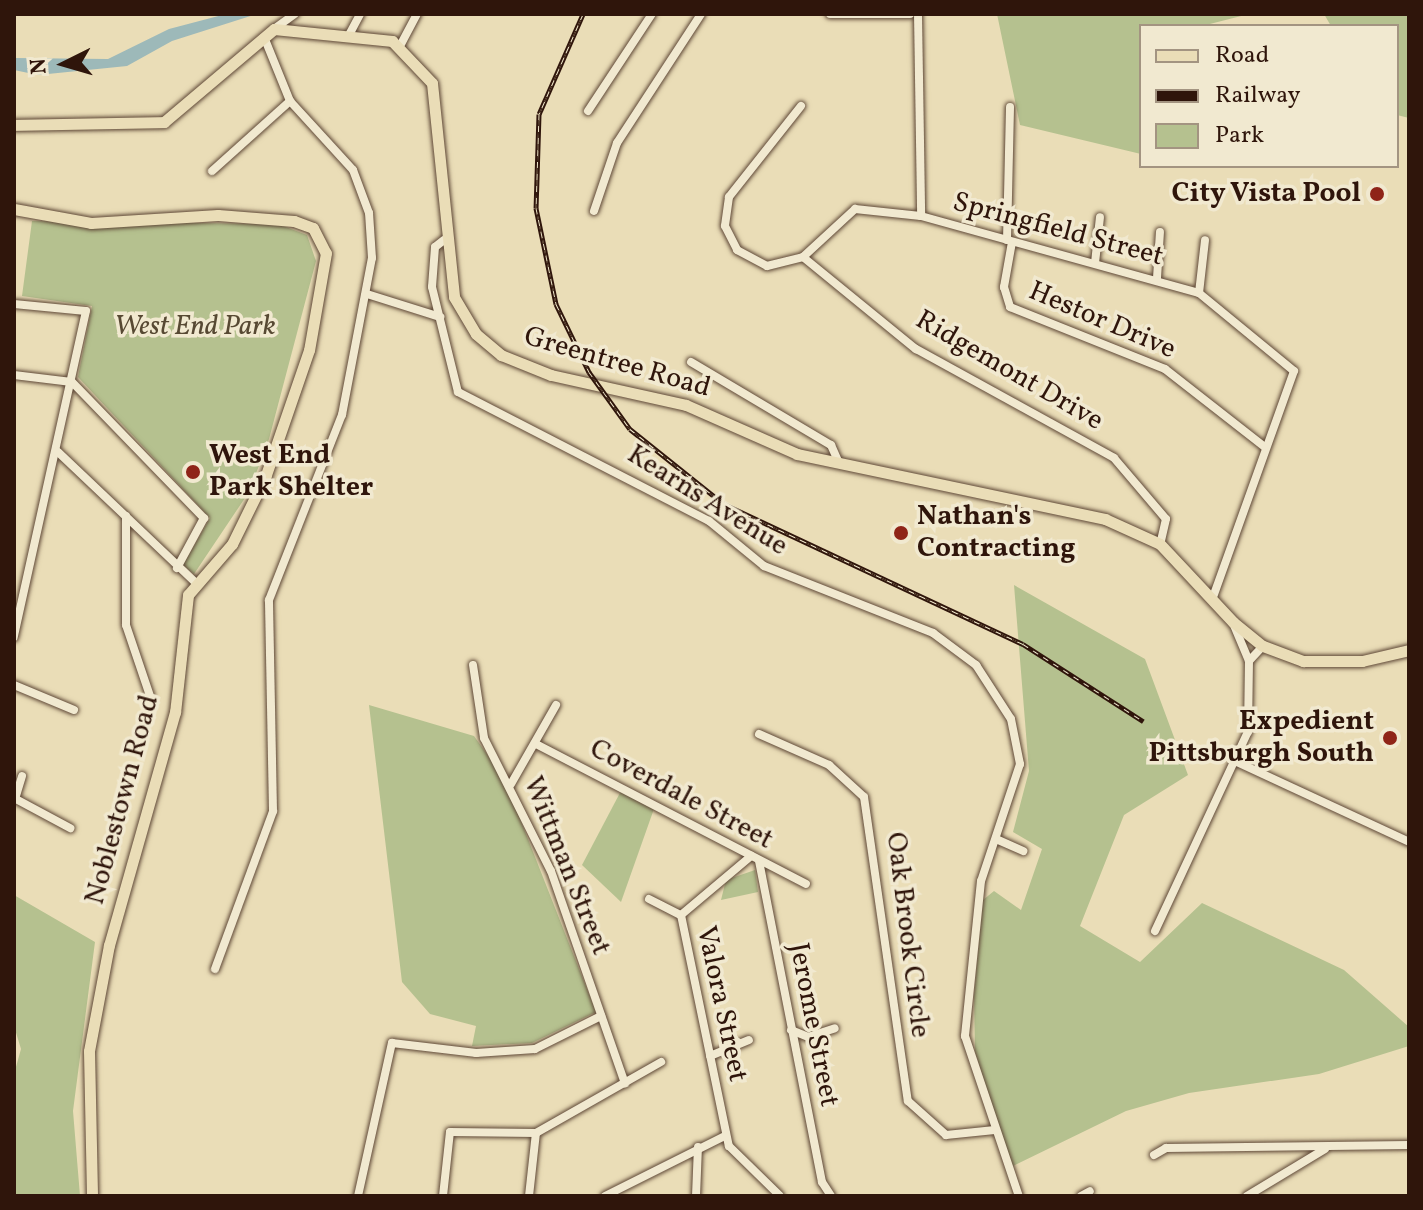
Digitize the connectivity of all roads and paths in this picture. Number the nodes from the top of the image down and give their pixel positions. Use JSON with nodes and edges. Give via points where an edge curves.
{"nodes":[{"id":1,"x":295,"y":14,"type":"edge"},
{"id":2,"x":360,"y":14,"type":"edge"},
{"id":3,"x":417,"y":14,"type":"edge"},
{"id":4,"x":652,"y":14,"type":"edge"},
{"id":5,"x":701,"y":14,"type":"edge"},
{"id":6,"x":830,"y":14,"type":"edge"},
{"id":7,"x":910,"y":14,"type":"edge"},
{"id":8,"x":918,"y":14,"type":"edge"},
{"id":9,"x":874,"y":15,"type":"edge"},
{"id":10,"x":274,"y":29,"type":"junction"},
{"id":11,"x":349,"y":35,"type":"junction"},
{"id":12,"x":264,"y":37,"type":"junction"},
{"id":13,"x":400,"y":46,"type":"junction"},
{"id":14,"x":290,"y":101,"type":"junction"},
{"id":15,"x":801,"y":106,"type":"dead end"},
{"id":16,"x":1010,"y":107,"type":"dead end"},
{"id":17,"x":588,"y":111,"type":"dead end"},
{"id":18,"x":14,"y":125,"type":"edge"},
{"id":19,"x":212,"y":171,"type":"dead end"},
{"id":20,"x":14,"y":209,"type":"edge"},
{"id":21,"x":594,"y":211,"type":"dead end"},
{"id":22,"x":921,"y":216,"type":"junction"},
{"id":23,"x":1100,"y":217,"type":"dead end"},
{"id":24,"x":1160,"y":232,"type":"dead end"},
{"id":25,"x":444,"y":240,"type":"junction"},
{"id":26,"x":1205,"y":240,"type":"dead end"},
{"id":27,"x":1010,"y":241,"type":"junction"},
{"id":28,"x":803,"y":257,"type":"junction"},
{"id":29,"x":1095,"y":263,"type":"junction"},
{"id":30,"x":1157,"y":278,"type":"junction"},
{"id":31,"x":1199,"y":293,"type":"junction"},
{"id":32,"x":367,"y":294,"type":"junction"},
{"id":33,"x":14,"y":304,"type":"edge"},
{"id":34,"x":440,"y":317,"type":"junction"},
{"id":35,"x":691,"y":362,"type":"dead end"},
{"id":36,"x":14,"y":375,"type":"edge"},
{"id":37,"x":72,"y":382,"type":"junction"},
{"id":38,"x":1266,"y":448,"type":"junction"},
{"id":39,"x":58,"y":452,"type":"junction"},
{"id":40,"x":839,"y":463,"type":"junction"},
{"id":41,"x":126,"y":516,"type":"junction"},
{"id":42,"x":1160,"y":544,"type":"junction"},
{"id":43,"x":177,"y":568,"type":"junction"},
{"id":44,"x":195,"y":582,"type":"junction"},
{"id":45,"x":1213,"y":597,"type":"junction"},
{"id":46,"x":1233,"y":622,"type":"junction"},
{"id":47,"x":14,"y":637,"type":"edge"},
{"id":48,"x":1263,"y":646,"type":"junction"},
{"id":49,"x":1409,"y":650,"type":"edge"},
{"id":50,"x":1249,"y":661,"type":"junction"},
{"id":51,"x":473,"y":665,"type":"dead end"},
{"id":52,"x":14,"y":685,"type":"edge"},
{"id":53,"x":150,"y":696,"type":"dead end"},
{"id":54,"x":556,"y":705,"type":"dead end"},
{"id":55,"x":74,"y":710,"type":"dead end"},
{"id":56,"x":759,"y":734,"type":"dead end"},
{"id":57,"x":536,"y":744,"type":"junction"},
{"id":58,"x":1237,"y":762,"type":"junction"},
{"id":59,"x":22,"y":776,"type":"dead end"},
{"id":60,"x":511,"y":784,"type":"junction"},
{"id":61,"x":15,"y":799,"type":"edge"},
{"id":62,"x":70,"y":828,"type":"dead end"},
{"id":63,"x":996,"y":839,"type":"junction"},
{"id":64,"x":1409,"y":842,"type":"edge"},
{"id":65,"x":1023,"y":851,"type":"dead end"},
{"id":66,"x":755,"y":858,"type":"junction"},
{"id":67,"x":806,"y":884,"type":"dead end"},
{"id":68,"x":649,"y":899,"type":"dead end"},
{"id":69,"x":681,"y":915,"type":"junction"},
{"id":70,"x":1155,"y":931,"type":"dead end"},
{"id":71,"x":215,"y":969,"type":"dead end"},
{"id":72,"x":601,"y":1016,"type":"junction"},
{"id":73,"x":835,"y":1028,"type":"dead end"},
{"id":74,"x":791,"y":1030,"type":"junction"},
{"id":75,"x":749,"y":1040,"type":"dead end"},
{"id":76,"x":710,"y":1056,"type":"junction"},
{"id":77,"x":661,"y":1062,"type":"dead end"},
{"id":78,"x":625,"y":1083,"type":"junction"},
{"id":79,"x":995,"y":1130,"type":"junction"},
{"id":80,"x":536,"y":1133,"type":"junction"},
{"id":81,"x":725,"y":1136,"type":"junction"},
{"id":82,"x":1409,"y":1145,"type":"edge"},
{"id":83,"x":698,"y":1147,"type":"junction"},
{"id":84,"x":1326,"y":1148,"type":"junction"},
{"id":85,"x":1154,"y":1155,"type":"dead end"},
{"id":86,"x":1090,"y":1191,"type":"dead end"},
{"id":87,"x":610,"y":1195,"type":"edge"},
{"id":88,"x":92,"y":1196,"type":"edge"},
{"id":89,"x":358,"y":1196,"type":"edge"},
{"id":90,"x":443,"y":1196,"type":"edge"},
{"id":91,"x":529,"y":1196,"type":"edge"},
{"id":92,"x":696,"y":1196,"type":"edge"},
{"id":93,"x":780,"y":1196,"type":"edge"},
{"id":94,"x":831,"y":1196,"type":"edge"},
{"id":95,"x":1019,"y":1196,"type":"edge"},
{"id":96,"x":1081,"y":1196,"type":"edge"},
{"id":97,"x":1247,"y":1196,"type":"edge"}],
"edges":[{"from":1,"to":10,"type":"street"},
{"from":2,"to":11,"type":"street"},
{"from":3,"to":13,"type":"street"},
{"from":4,"to":17,"type":"street"},
{"from":5,"to":21,"type":"street","via":[[613,151]]},
{"from":6,"to":9,"type":"street"},
{"from":7,"to":9,"type":"street"},
{"from":8,"to":22,"type":"street"},
{"from":10,"to":11,"type":"main road"},
{"from":10,"to":12,"type":"main road"},
{"from":11,"to":13,"type":"main road"},
{"from":12,"to":14,"type":"street"},
{"from":12,"to":18,"type":"main road","via":[[164,122]]},
{"from":13,"to":25,"type":"main road","name":"Greentree Road","via":[[432,83]]},
{"from":14,"to":19,"type":"street"},
{"from":14,"to":32,"type":"street","via":[[345,158],[359,183],[373,242]]},
{"from":15,"to":28,"type":"street","via":[[729,197],[725,226],[750,260],[767,266]]},
{"from":16,"to":27,"type":"street"},
{"from":20,"to":44,"type":"main road","name":"Noblestown Road","via":[[91,223],[250,217],[306,224],[322,238],[327,263],[290,412],[247,520]]},
{"from":22,"to":27,"type":"street","name":"Springfield Street"},
{"from":22,"to":28,"type":"street","name":"Springfield Street","via":[[855,209]]},
{"from":23,"to":29,"type":"street"},
{"from":24,"to":30,"type":"street"},
{"from":25,"to":34,"type":"street","name":"Kearns Avenue","via":[[432,267]]},
{"from":25,"to":40,"type":"main road","name":"Greentree Road","via":[[462,317],[501,355],[551,375],[686,405],[797,454]]},
{"from":26,"to":31,"type":"street"},
{"from":27,"to":29,"type":"street","name":"Springfield Street"},
{"from":27,"to":38,"type":"street","name":"Hestor Drive","via":[[1004,287],[1010,307],[1165,369]]},
{"from":28,"to":42,"type":"street","name":"Ridgemont Drive","via":[[916,349],[1114,458],[1166,519]]},
{"from":29,"to":30,"type":"street","name":"Springfield Street"},
{"from":30,"to":31,"type":"street","name":"Springfield Street"},
{"from":31,"to":38,"type":"street","name":"Springfield Street","via":[[1294,371]]},
{"from":32,"to":34,"type":"street"},
{"from":32,"to":71,"type":"street","via":[[320,482],[269,600],[277,781]]},
{"from":33,"to":37,"type":"street","via":[[86,311]]},
{"from":34,"to":63,"type":"street","name":"Kearns Avenue","via":[[447,370],[465,398],[583,451],[709,521],[764,566],[933,633],[976,665],[1011,719],[1020,764]]},
{"from":35,"to":40,"type":"street","via":[[831,445]]},
{"from":36,"to":37,"type":"street"},
{"from":37,"to":39,"type":"street"},
{"from":37,"to":43,"type":"street","via":[[204,518]]},
{"from":38,"to":45,"type":"street"},
{"from":39,"to":41,"type":"street"},
{"from":39,"to":47,"type":"street"},
{"from":40,"to":42,"type":"main road","name":"Greentree Road","via":[[1105,519]]},
{"from":41,"to":43,"type":"street"},
{"from":41,"to":53,"type":"street","via":[[126,625]]},
{"from":42,"to":45,"type":"main road","name":"Greentree Road"},
{"from":43,"to":44,"type":"street"},
{"from":44,"to":88,"type":"main road","name":"Noblestown Road","via":[[185,607],[175,712],[109,945],[89,1051]]},
{"from":45,"to":46,"type":"main road","name":"Greentree Road"},
{"from":46,"to":48,"type":"main road","name":"Greentree Road"},
{"from":46,"to":50,"type":"street"},
{"from":48,"to":49,"type":"main road","name":"Greentree Road","via":[[1334,664]]},
{"from":48,"to":50,"type":"street"},
{"from":50,"to":58,"type":"street","via":[[1253,712]]},
{"from":51,"to":60,"type":"street","name":"Wittman Street","via":[[484,738]]},
{"from":52,"to":55,"type":"street"},
{"from":54,"to":57,"type":"street"},
{"from":56,"to":79,"type":"street","name":"Oak Brook Circle","via":[[829,765],[864,797],[908,1101],[946,1135]]},
{"from":57,"to":60,"type":"street"},
{"from":57,"to":66,"type":"street","name":"Coverdale Street"},
{"from":58,"to":64,"type":"street"},
{"from":58,"to":70,"type":"street"},
{"from":59,"to":61,"type":"street"},
{"from":60,"to":72,"type":"street","name":"Wittman Street","via":[[551,871]]},
{"from":61,"to":62,"type":"street"},
{"from":63,"to":65,"type":"street"},
{"from":63,"to":79,"type":"street","name":"Kearns Avenue","via":[[981,881],[965,1036]]},
{"from":66,"to":67,"type":"street","name":"Coverdale Street"},
{"from":66,"to":69,"type":"street"},
{"from":66,"to":74,"type":"street","name":"Jerome Street"},
{"from":68,"to":69,"type":"street","name":"Valora Street"},
{"from":69,"to":76,"type":"street","name":"Valora Street"},
{"from":72,"to":78,"type":"street","name":"Wittman Street"},
{"from":72,"to":89,"type":"street","via":[[535,1049],[476,1053],[398,1042],[388,1046]]},
{"from":73,"to":74,"type":"street","via":[[808,1037]]},
{"from":74,"to":94,"type":"street","name":"Jerome Street"},
{"from":75,"to":76,"type":"street"},
{"from":76,"to":81,"type":"street","name":"Valora Street"},
{"from":77,"to":78,"type":"street"},
{"from":78,"to":80,"type":"street"},
{"from":79,"to":95,"type":"street","name":"Kearns Avenue"},
{"from":80,"to":90,"type":"street","via":[[459,1127],[446,1143]]},
{"from":80,"to":91,"type":"street"},
{"from":81,"to":83,"type":"street"},
{"from":81,"to":93,"type":"street"},
{"from":82,"to":84,"type":"street"},
{"from":83,"to":87,"type":"street"},
{"from":83,"to":92,"type":"street"},
{"from":84,"to":85,"type":"street","via":[[1166,1148]]},
{"from":84,"to":97,"type":"street"},
{"from":86,"to":96,"type":"street"}]}
